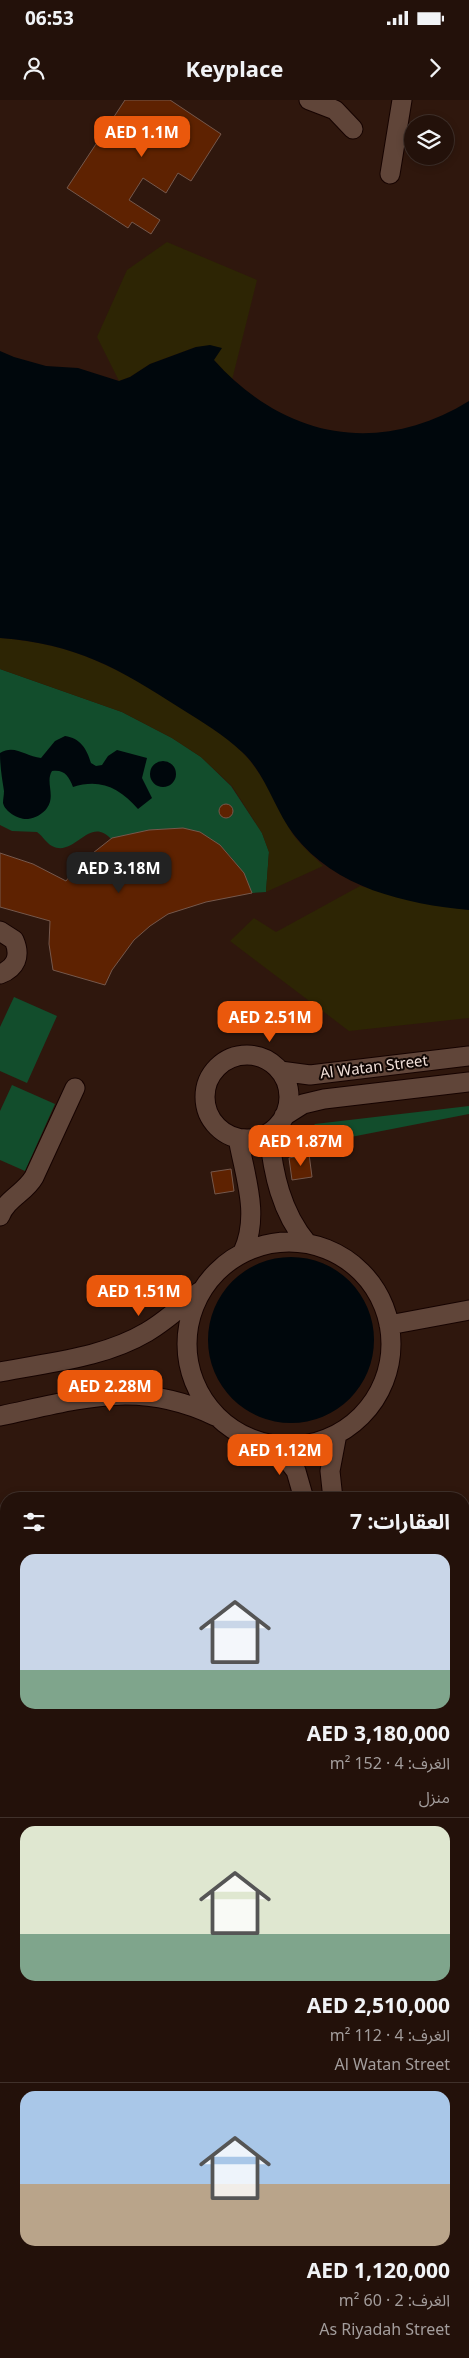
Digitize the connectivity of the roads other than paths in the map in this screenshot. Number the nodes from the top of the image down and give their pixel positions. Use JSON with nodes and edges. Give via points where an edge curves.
{"nodes":[{"id":1,"x":309,"y":100,"type":"edge"},
{"id":2,"x":402,"y":100,"type":"edge"},
{"id":3,"x":353,"y":130,"type":"dead end"},
{"id":4,"x":390,"y":174,"type":"dead end"},
{"id":5,"x":0,"y":931,"type":"edge"},
{"id":6,"x":0,"y":974,"type":"edge"},
{"id":7,"x":469,"y":1056,"type":"edge"},
{"id":8,"x":280,"y":1071,"type":"junction"},
{"id":9,"x":469,"y":1082,"type":"edge"},
{"id":10,"x":75,"y":1088,"type":"dead end"},
{"id":11,"x":284,"y":1116,"type":"junction"},
{"id":12,"x":268,"y":1134,"type":"junction"},
{"id":13,"x":238,"y":1138,"type":"junction"},
{"id":14,"x":280,"y":1196,"type":"junction"},
{"id":15,"x":250,"y":1200,"type":"junction"},
{"id":16,"x":0,"y":1216,"type":"edge"},
{"id":17,"x":307,"y":1244,"type":"junction"},
{"id":18,"x":243,"y":1252,"type":"junction"},
{"id":19,"x":202,"y":1290,"type":"junction"},
{"id":20,"x":469,"y":1310,"type":"edge"},
{"id":21,"x":389,"y":1325,"type":"junction"},
{"id":22,"x":0,"y":1372,"type":"edge"},
{"id":23,"x":0,"y":1416,"type":"edge"},
{"id":24,"x":221,"y":1419,"type":"junction"},
{"id":25,"x":337,"y":1434,"type":"junction"},
{"id":26,"x":276,"y":1444,"type":"junction"},
{"id":27,"x":332,"y":1491,"type":"edge"},
{"id":28,"x":303,"y":1492,"type":"edge"},
{"id":29,"x":318,"y":1492,"type":"edge"}],
"edges":[{"from":1,"to":3,"type":"street","via":[[335,110]]},
{"from":2,"to":4,"type":"street"},
{"from":5,"to":6,"type":"street","via":[[14,940],[17,954],[12,967]]},
{"from":7,"to":8,"type":"street","name":"Al Watan Street","via":[[310,1074]]},
{"from":8,"to":11,"type":"street","via":[[289,1093]]},
{"from":8,"to":13,"type":"street","via":[[271,1063],[250,1055],[228,1059],[211,1073],[204,1094],[209,1116],[222,1132]]},
{"from":9,"to":11,"type":"street","name":"Al Watan Street","via":[[324,1099],[303,1104]]},
{"from":10,"to":16,"type":"street","via":[[32,1182],[8,1202]]},
{"from":11,"to":12,"type":"street"},
{"from":12,"to":13,"type":"street"},
{"from":12,"to":14,"type":"street"},
{"from":13,"to":15,"type":"street"},
{"from":14,"to":15,"type":"street"},
{"from":14,"to":17,"type":"street","via":[[291,1222]]},
{"from":15,"to":18,"type":"street","via":[[252,1223]]},
{"from":17,"to":18,"type":"street","via":[[285,1242]]},
{"from":17,"to":21,"type":"street","via":[[327,1249],[361,1272],[384,1305]]},
{"from":18,"to":19,"type":"street","via":[[227,1262]]},
{"from":19,"to":22,"type":"street","via":[[148,1331],[115,1347]]},
{"from":19,"to":24,"type":"street","via":[[193,1308],[187,1348],[197,1387]]},
{"from":20,"to":21,"type":"street"},
{"from":21,"to":25,"type":"street","via":[[390,1362],[377,1396],[352,1424]]},
{"from":23,"to":24,"type":"street","via":[[91,1397],[123,1394],[176,1400]]},
{"from":24,"to":26,"type":"street","via":[[250,1437]]},
{"from":25,"to":26,"type":"street","via":[[308,1444]]},
{"from":25,"to":27,"type":"street","via":[[331,1459]]},
{"from":26,"to":28,"type":"street","via":[[292,1464]]},
{"from":27,"to":29,"type":"street"}]}
